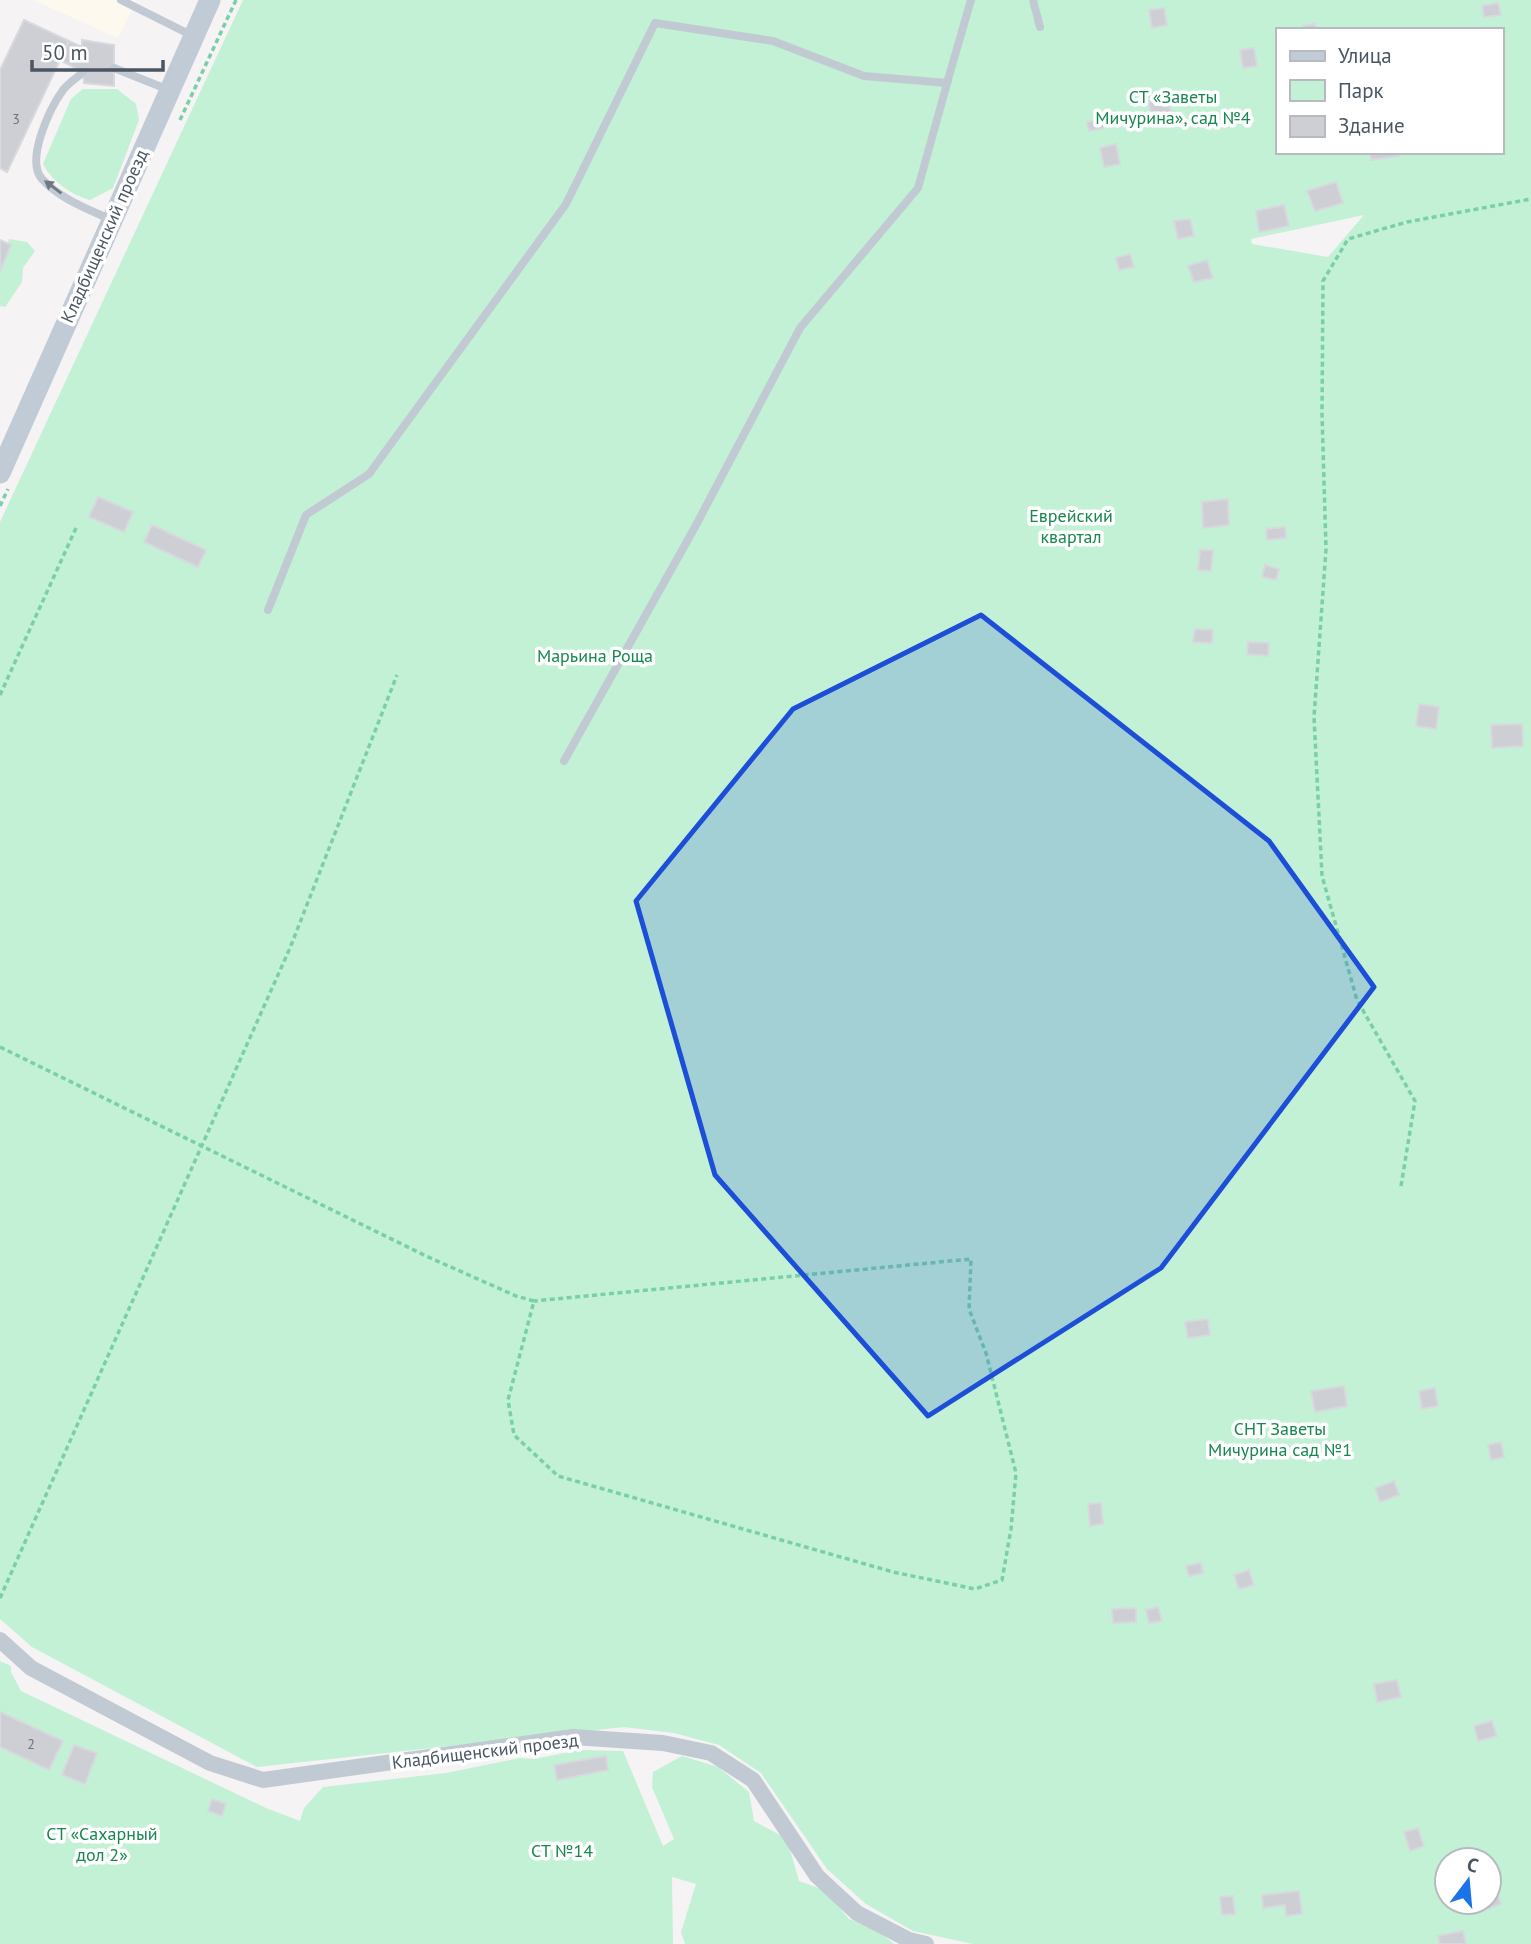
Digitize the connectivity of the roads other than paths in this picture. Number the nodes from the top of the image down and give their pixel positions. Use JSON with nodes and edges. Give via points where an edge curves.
{"nodes":[{"id":1,"x":121,"y":0,"type":"edge"},
{"id":2,"x":210,"y":0,"type":"edge"},
{"id":3,"x":971,"y":0,"type":"edge"},
{"id":4,"x":1033,"y":0,"type":"edge"},
{"id":5,"x":1040,"y":27,"type":"dead end"},
{"id":6,"x":193,"y":36,"type":"junction"},
{"id":7,"x":114,"y":68,"type":"dead end"},
{"id":8,"x":83,"y":72,"type":"dead end"},
{"id":9,"x":947,"y":83,"type":"junction"},
{"id":10,"x":169,"y":90,"type":"junction"},
{"id":11,"x":112,"y":220,"type":"junction"},
{"id":12,"x":0,"y":473,"type":"edge"},
{"id":13,"x":268,"y":610,"type":"dead end"},
{"id":14,"x":564,"y":761,"type":"dead end"},
{"id":15,"x":0,"y":1640,"type":"edge"},
{"id":16,"x":926,"y":1944,"type":"edge"}],
"edges":[{"from":1,"to":6,"type":"lane"},
{"from":2,"to":6,"type":"street","name":"Кладбищенский проезд"},
{"from":3,"to":9,"type":"lane"},
{"from":4,"to":5,"type":"lane"},
{"from":6,"to":10,"type":"street","name":"Кладбищенский проезд"},
{"from":7,"to":10,"type":"lane"},
{"from":11,"to":8,"type":"lane","one_way":true,"via":[[73,203],[41,178],[35,159],[41,133],[63,90]]},
{"from":9,"to":13,"type":"lane","via":[[864,76],[773,41],[655,23],[566,204],[369,474],[306,515]]},
{"from":9,"to":14,"type":"lane","via":[[918,188],[800,328]]},
{"from":10,"to":11,"type":"street","name":"Кладбищенский проезд"},
{"from":11,"to":12,"type":"street","name":"Кладбищенский проезд"},
{"from":15,"to":16,"type":"street","name":"Кладбищенский проезд","via":[[31,1668],[210,1763],[263,1780],[573,1737],[663,1743],[711,1753],[753,1780],[817,1876],[857,1913]]}]}
